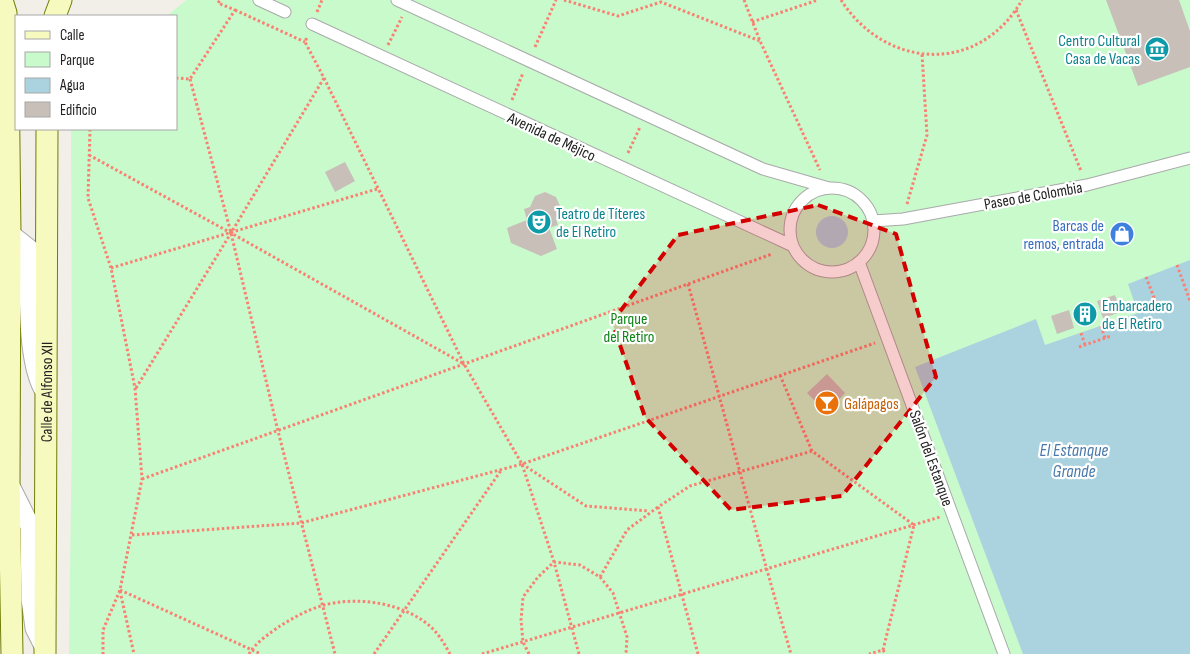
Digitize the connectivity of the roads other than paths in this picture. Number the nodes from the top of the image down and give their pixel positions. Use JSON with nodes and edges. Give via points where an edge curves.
{"nodes":[{"id":1,"x":2,"y":0,"type":"edge"},
{"id":2,"x":61,"y":0,"type":"edge"},
{"id":3,"x":259,"y":0,"type":"edge"},
{"id":4,"x":402,"y":2,"type":"edge"},
{"id":5,"x":285,"y":12,"type":"dead end"},
{"id":6,"x":55,"y":15,"type":"edge"},
{"id":7,"x":312,"y":24,"type":"road end"},
{"id":8,"x":47,"y":130,"type":"edge"},
{"id":9,"x":1190,"y":158,"type":"edge"},
{"id":10,"x":829,"y":188,"type":"junction"},
{"id":11,"x":873,"y":221,"type":"junction"},
{"id":12,"x":10,"y":234,"type":"junction"},
{"id":13,"x":793,"y":246,"type":"junction"},
{"id":14,"x":859,"y":262,"type":"junction"},
{"id":15,"x":46,"y":394,"type":"junction"},
{"id":16,"x":9,"y":484,"type":"junction"},
{"id":17,"x":45,"y":651,"type":"edge"},
{"id":18,"x":12,"y":654,"type":"edge"},
{"id":19,"x":1004,"y":654,"type":"edge"}],
"edges":[{"from":1,"to":12,"type":"main road","via":[[6,13],[8,60]]},
{"from":2,"to":6,"type":"main road"},
{"from":3,"to":5,"type":"street"},
{"from":4,"to":10,"type":"street","via":[[763,169]]},
{"from":7,"to":13,"type":"street","name":"Avenida de Méjico"},
{"from":8,"to":15,"type":"main road","name":"Calle de Alfonso XII"},
{"from":9,"to":11,"type":"street","name":"Paseo de Colombia","via":[[1087,185],[903,219]]},
{"from":10,"to":11,"type":"street","via":[[852,193],[865,205]]},
{"from":10,"to":13,"type":"street","via":[[809,195],[794,210],[789,231]]},
{"from":11,"to":14,"type":"street","via":[[872,244]]},
{"from":12,"to":15,"type":"street","via":[[29,249],[32,349],[38,378]]},
{"from":12,"to":16,"type":"main road"},
{"from":13,"to":14,"type":"street","via":[[800,259],[824,272],[843,271]]},
{"from":14,"to":19,"type":"street","name":"Salón del Estanque"},
{"from":15,"to":17,"type":"main road","name":"Calle de Alfonso XII"},
{"from":16,"to":17,"type":"street","via":[[30,526],[31,599],[35,628]]},
{"from":16,"to":18,"type":"main road"}]}
